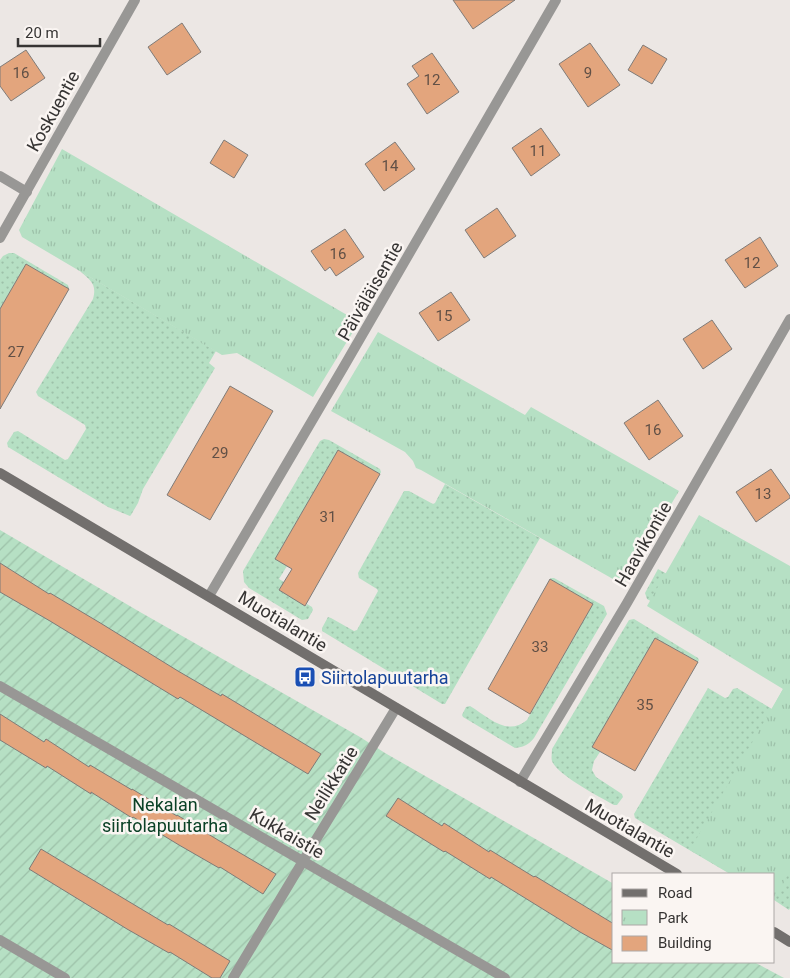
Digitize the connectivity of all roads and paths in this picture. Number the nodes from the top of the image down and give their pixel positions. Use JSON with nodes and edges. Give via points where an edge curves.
{"nodes":[{"id":1,"x":134,"y":0,"type":"edge"},
{"id":2,"x":556,"y":0,"type":"edge"},
{"id":3,"x":0,"y":176,"type":"edge"},
{"id":4,"x":27,"y":192,"type":"junction"},
{"id":5,"x":0,"y":238,"type":"edge"},
{"id":6,"x":790,"y":319,"type":"edge"},
{"id":7,"x":0,"y":473,"type":"edge"},
{"id":8,"x":209,"y":596,"type":"junction"},
{"id":9,"x":0,"y":686,"type":"edge"},
{"id":10,"x":396,"y":708,"type":"junction"},
{"id":11,"x":520,"y":782,"type":"junction"},
{"id":12,"x":303,"y":861,"type":"junction"},
{"id":13,"x":675,"y":873,"type":"edge"},
{"id":14,"x":775,"y":933,"type":"edge"},
{"id":15,"x":0,"y":940,"type":"edge"},
{"id":16,"x":790,"y":942,"type":"edge"},
{"id":17,"x":65,"y":978,"type":"edge"},
{"id":18,"x":233,"y":978,"type":"edge"},
{"id":19,"x":505,"y":978,"type":"edge"}],
"edges":[{"from":1,"to":4,"type":"street","name":"Koskuentie"},
{"from":2,"to":8,"type":"street","name":"Päiväläisentie"},
{"from":3,"to":4,"type":"street"},
{"from":4,"to":5,"type":"street","name":"Koskuentie"},
{"from":6,"to":11,"type":"street","name":"Haavikontie"},
{"from":7,"to":8,"type":"street","name":"Muotialantie"},
{"from":8,"to":10,"type":"street","name":"Muotialantie"},
{"from":9,"to":12,"type":"street","name":"Kukkaistie"},
{"from":10,"to":11,"type":"street","name":"Muotialantie"},
{"from":10,"to":12,"type":"street","name":"Neilikkatie"},
{"from":11,"to":13,"type":"street","name":"Muotialantie"},
{"from":12,"to":18,"type":"street","name":"Neilikkatie"},
{"from":12,"to":19,"type":"street","name":"Kukkaistie"},
{"from":14,"to":16,"type":"street"},
{"from":15,"to":17,"type":"street"}]}
